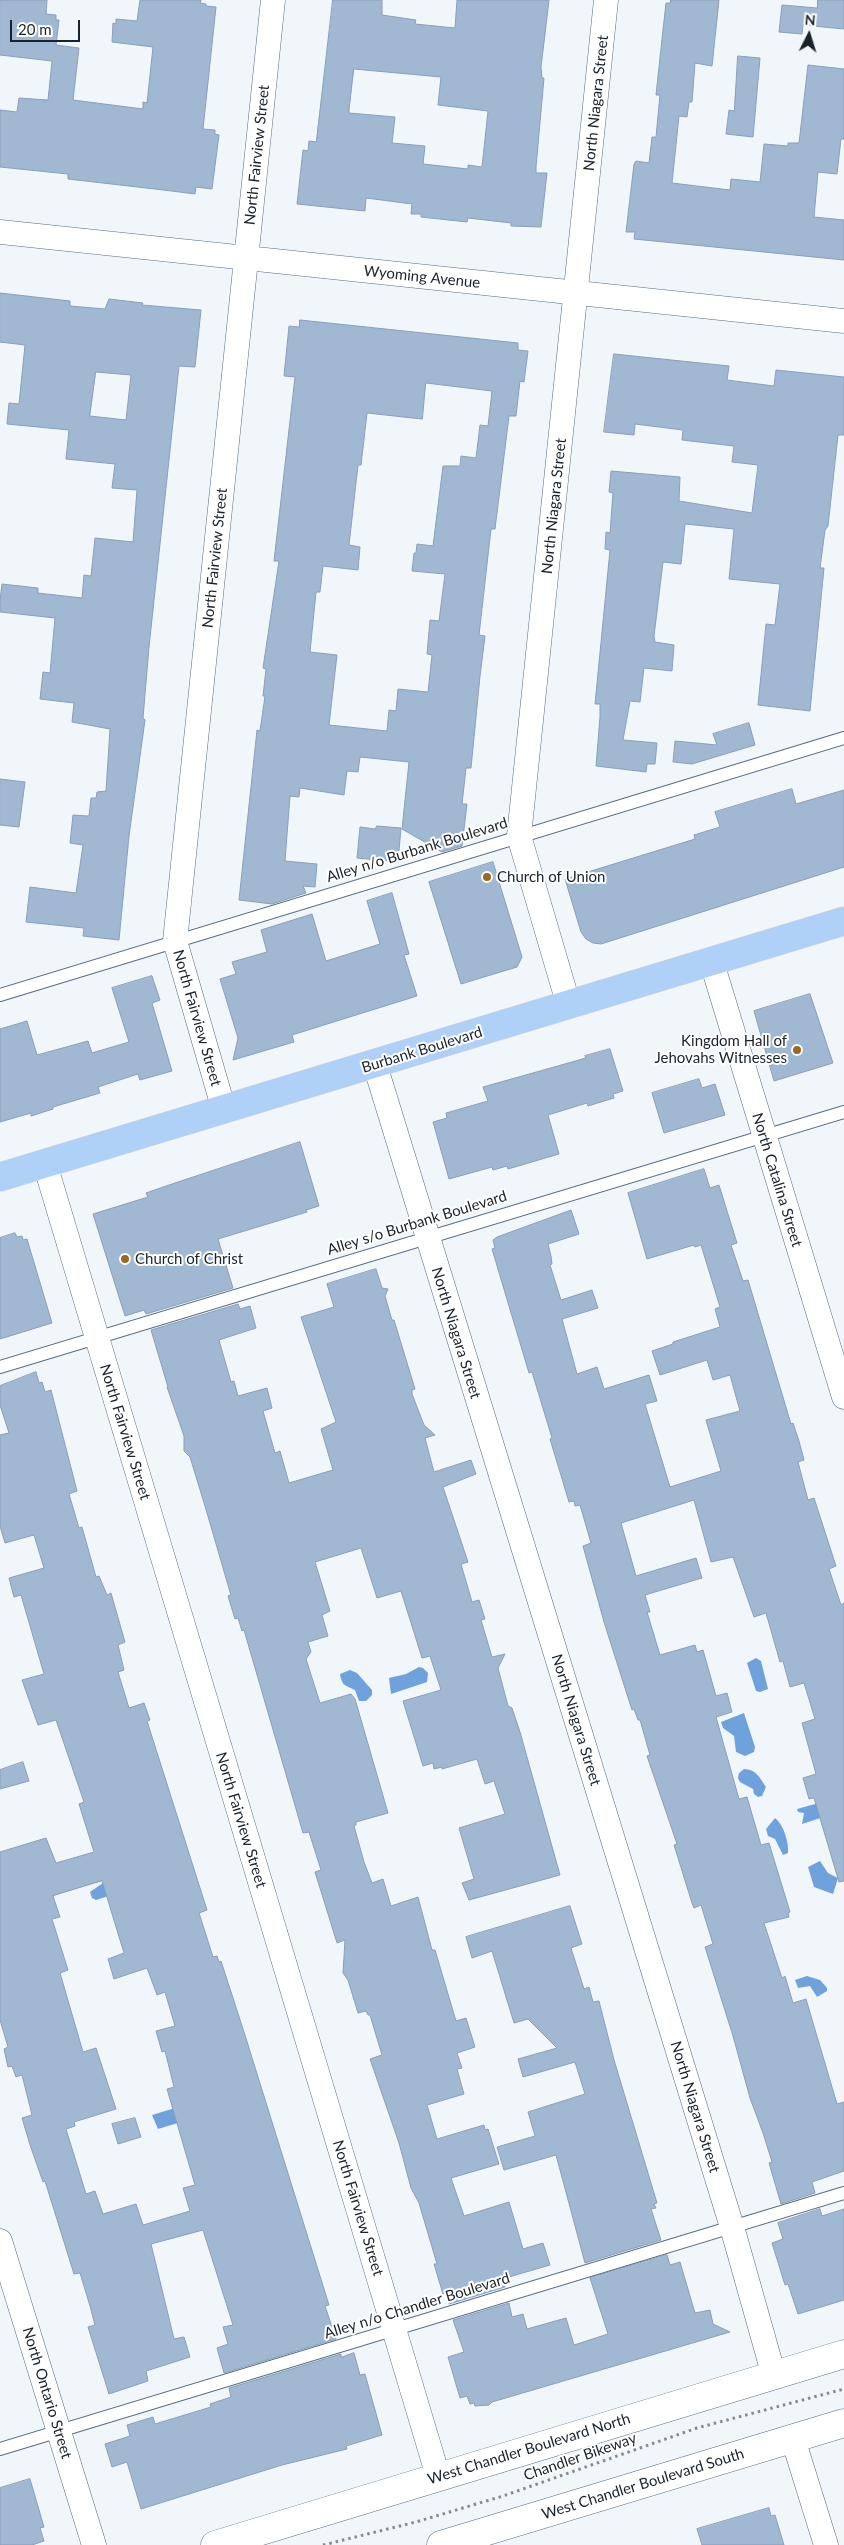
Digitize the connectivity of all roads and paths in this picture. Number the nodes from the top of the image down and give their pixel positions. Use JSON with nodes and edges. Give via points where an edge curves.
{"nodes":[{"id":1,"x":273,"y":0,"type":"edge"},
{"id":2,"x":606,"y":0,"type":"edge"},
{"id":3,"x":0,"y":232,"type":"edge"},
{"id":4,"x":246,"y":258,"type":"junction"},
{"id":5,"x":576,"y":294,"type":"junction"},
{"id":6,"x":844,"y":322,"type":"edge"},
{"id":7,"x":844,"y":738,"type":"edge"},
{"id":8,"x":519,"y":836,"type":"junction"},
{"id":9,"x":844,"y":921,"type":"edge"},
{"id":10,"x":175,"y":941,"type":"junction"},
{"id":11,"x":712,"y":962,"type":"junction"},
{"id":12,"x":0,"y":995,"type":"edge"},
{"id":13,"x":569,"y":1006,"type":"junction"},
{"id":14,"x":374,"y":1065,"type":"junction"},
{"id":15,"x":224,"y":1110,"type":"junction"},
{"id":16,"x":844,"y":1112,"type":"edge"},
{"id":17,"x":762,"y":1135,"type":"junction"},
{"id":18,"x":45,"y":1164,"type":"junction"},
{"id":19,"x":0,"y":1178,"type":"edge"},
{"id":20,"x":427,"y":1237,"type":"junction"},
{"id":21,"x":97,"y":1337,"type":"junction"},
{"id":22,"x":0,"y":1367,"type":"edge"},
{"id":23,"x":844,"y":1397,"type":"edge"},
{"id":24,"x":844,"y":2194,"type":"edge"},
{"id":25,"x":732,"y":2227,"type":"junction"},
{"id":26,"x":0,"y":2241,"type":"edge"},
{"id":27,"x":394,"y":2330,"type":"junction"},
{"id":28,"x":844,"y":2354,"type":"edge"},
{"id":29,"x":774,"y":2376,"type":"junction"},
{"id":30,"x":844,"y":2389,"type":"edge"},
{"id":31,"x":844,"y":2423,"type":"edge"},
{"id":32,"x":58,"y":2432,"type":"junction"},
{"id":33,"x":793,"y":2439,"type":"junction"},
{"id":34,"x":0,"y":2449,"type":"edge"},
{"id":35,"x":438,"y":2476,"type":"junction"},
{"id":36,"x":454,"y":2543,"type":"edge"},
{"id":37,"x":94,"y":2545,"type":"edge"},
{"id":38,"x":215,"y":2545,"type":"edge"},
{"id":39,"x":323,"y":2545,"type":"edge"},
{"id":40,"x":826,"y":2545,"type":"edge"}],
"edges":[{"from":1,"to":4,"type":"street","name":"North Fairview Street"},
{"from":2,"to":5,"type":"street","name":"North Niagara Street"},
{"from":3,"to":4,"type":"street","name":"Wyoming Avenue"},
{"from":4,"to":5,"type":"street","name":"Wyoming Avenue"},
{"from":4,"to":10,"type":"street","name":"North Fairview Street"},
{"from":5,"to":6,"type":"street","name":"Wyoming Avenue"},
{"from":5,"to":8,"type":"street","name":"North Niagara Street"},
{"from":7,"to":8,"type":"lane","name":"Alley n/o Burbank Boulevard","via":[[655,798]]},
{"from":8,"to":10,"type":"lane","name":"Alley n/o Burbank Boulevard"},
{"from":8,"to":13,"type":"street","name":"North Niagara Street"},
{"from":9,"to":11,"type":"main road","name":"Burbank Boulevard"},
{"from":10,"to":12,"type":"lane","name":"Alley n/o Burbank Boulevard"},
{"from":10,"to":15,"type":"street","name":"North Fairview Street"},
{"from":11,"to":13,"type":"main road","name":"Burbank Boulevard"},
{"from":11,"to":17,"type":"street","name":"North Catalina Street"},
{"from":13,"to":14,"type":"main road","name":"Burbank Boulevard"},
{"from":14,"to":15,"type":"main road","name":"Burbank Boulevard"},
{"from":14,"to":20,"type":"street","name":"North Niagara Street"},
{"from":15,"to":18,"type":"main road","name":"Burbank Boulevard"},
{"from":16,"to":17,"type":"lane","name":"Alley s/o Burbank Boulevard"},
{"from":17,"to":20,"type":"lane","name":"Alley s/o Burbank Boulevard"},
{"from":17,"to":23,"type":"street","name":"North Catalina Street"},
{"from":18,"to":19,"type":"main road","name":"Burbank Boulevard"},
{"from":18,"to":21,"type":"street","name":"North Fairview Street"},
{"from":20,"to":21,"type":"lane","name":"Alley s/o Burbank Boulevard"},
{"from":20,"to":25,"type":"street","name":"North Niagara Street"},
{"from":21,"to":22,"type":"lane","name":"Alley s/o Burbank Boulevard"},
{"from":21,"to":27,"type":"street","name":"North Fairview Street"},
{"from":24,"to":25,"type":"lane","name":"Alley n/o Chandler Boulevard"},
{"from":25,"to":27,"type":"lane","name":"Alley n/o Chandler Boulevard"},
{"from":25,"to":29,"type":"street","name":"North Niagara Street"},
{"from":26,"to":32,"type":"street","name":"North Ontario Street"},
{"from":27,"to":32,"type":"lane","name":"Alley n/o Chandler Boulevard"},
{"from":27,"to":35,"type":"street","name":"North Fairview Street"},
{"from":28,"to":29,"type":"main road","name":"West Chandler Boulevard North"},
{"from":29,"to":35,"type":"main road","name":"West Chandler Boulevard North"},
{"from":30,"to":39,"type":"path","name":"Chandler Bikeway","via":[[697,2428],[503,2496]]},
{"from":31,"to":33,"type":"main road","name":"West Chandler Boulevard South"},
{"from":32,"to":34,"type":"lane","name":"Alley n/o Chandler Boulevard"},
{"from":32,"to":37,"type":"street","name":"North Ontario Street"},
{"from":33,"to":36,"type":"main road","name":"West Chandler Boulevard South"},
{"from":33,"to":40,"type":"street"},
{"from":35,"to":38,"type":"main road","name":"West Chandler Boulevard North"}]}
